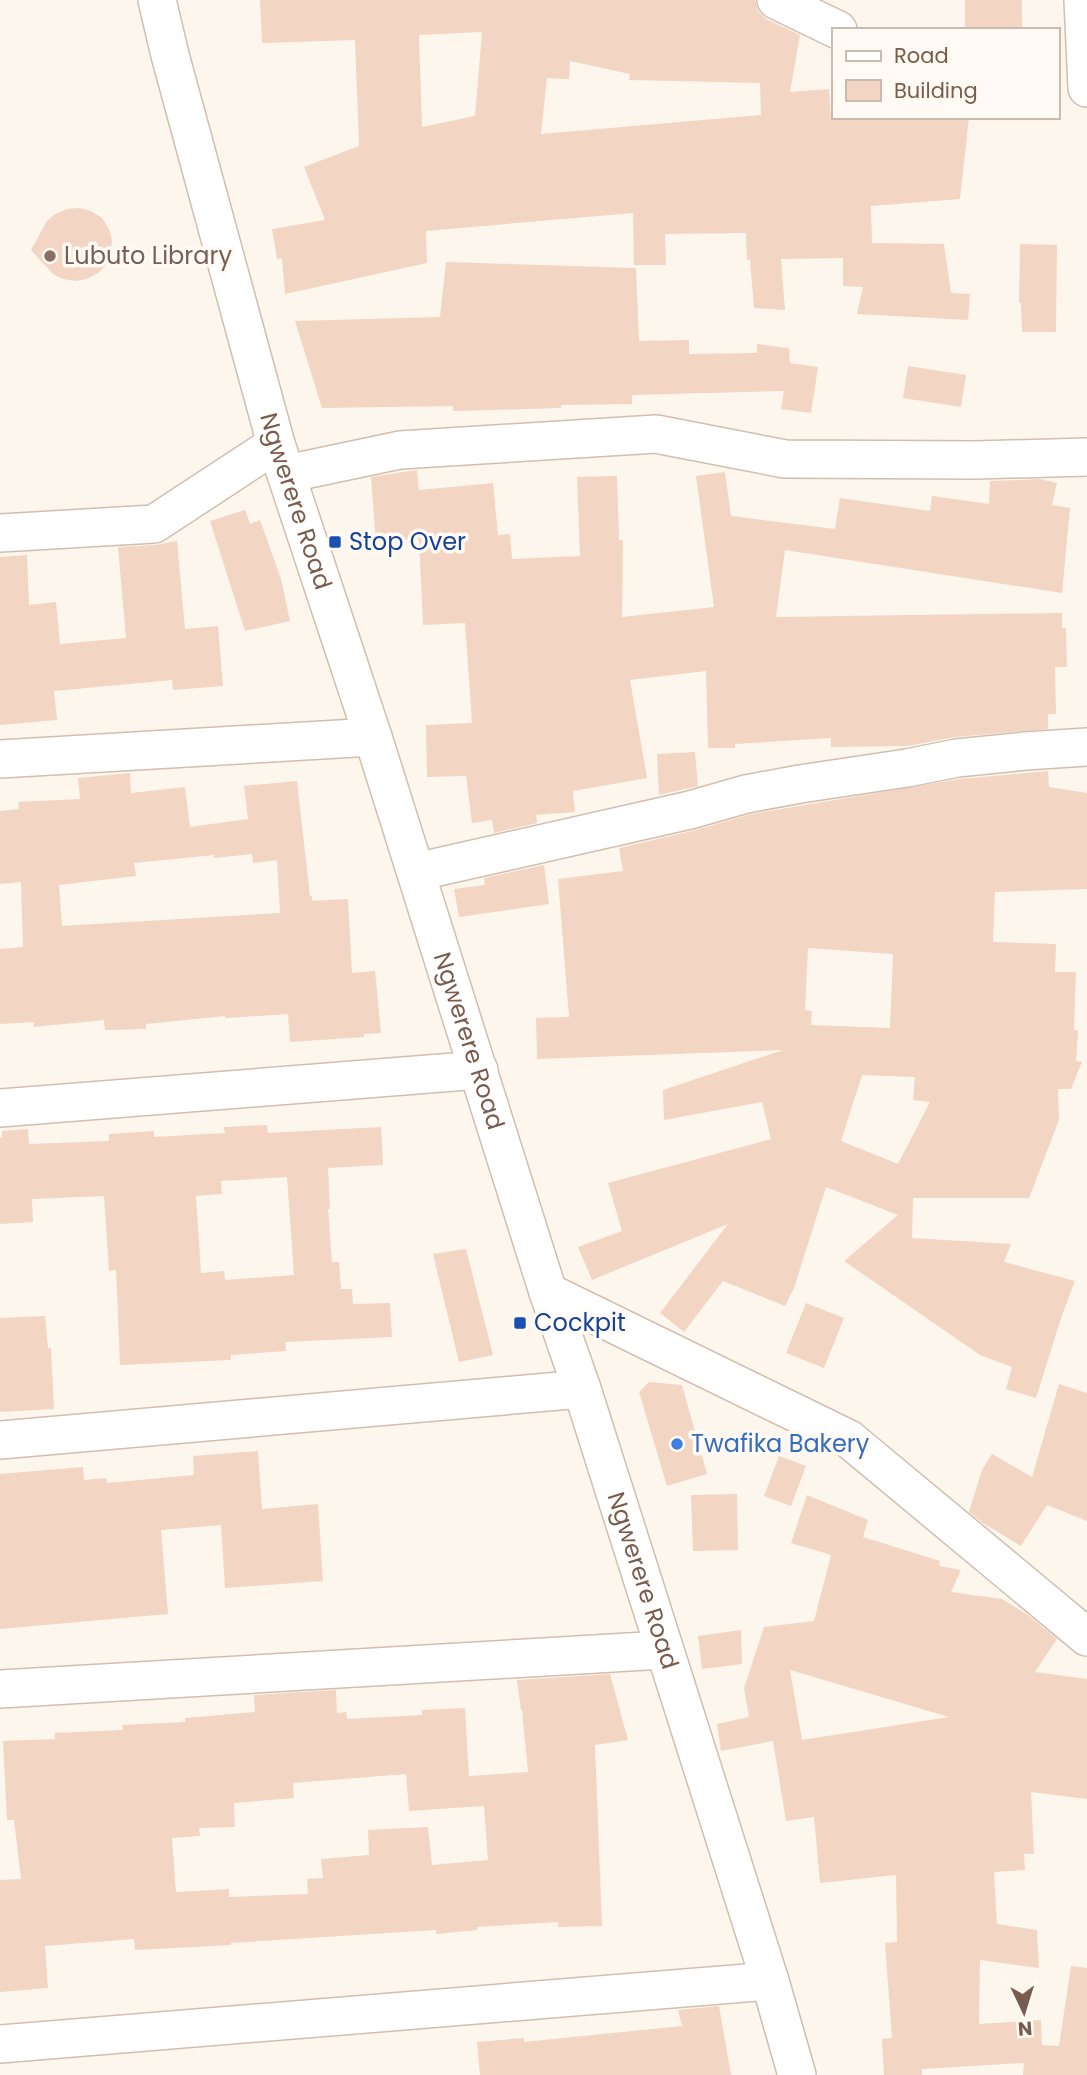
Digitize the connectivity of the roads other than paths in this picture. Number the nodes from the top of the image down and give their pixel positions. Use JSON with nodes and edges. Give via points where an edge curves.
{"nodes":[{"id":1,"x":157,"y":0,"type":"edge"},
{"id":2,"x":776,"y":0,"type":"edge"},
{"id":3,"x":1083,"y":0,"type":"edge"},
{"id":4,"x":834,"y":28,"type":"edge"},
{"id":5,"x":1059,"y":77,"type":"edge"},
{"id":6,"x":1087,"y":77,"type":"edge"},
{"id":7,"x":1087,"y":88,"type":"edge"},
{"id":8,"x":1087,"y":457,"type":"edge"},
{"id":9,"x":281,"y":459,"type":"junction"},
{"id":10,"x":0,"y":533,"type":"edge"},
{"id":11,"x":373,"y":737,"type":"junction"},
{"id":12,"x":1087,"y":747,"type":"edge"},
{"id":13,"x":0,"y":759,"type":"edge"},
{"id":14,"x":416,"y":872,"type":"junction"},
{"id":15,"x":479,"y":1070,"type":"junction"},
{"id":16,"x":0,"y":1108,"type":"edge"},
{"id":17,"x":548,"y":1292,"type":"junction"},
{"id":18,"x":582,"y":1389,"type":"junction"},
{"id":19,"x":0,"y":1440,"type":"edge"},
{"id":20,"x":1087,"y":1637,"type":"edge"},
{"id":21,"x":663,"y":1650,"type":"junction"},
{"id":22,"x":0,"y":1689,"type":"edge"},
{"id":23,"x":770,"y":1981,"type":"junction"},
{"id":24,"x":0,"y":2044,"type":"edge"},
{"id":25,"x":797,"y":2075,"type":"edge"}],
"edges":[{"from":1,"to":9,"type":"street","name":"Ngwerere Road"},
{"from":2,"to":4,"type":"street"},
{"from":3,"to":6,"type":"street"},
{"from":5,"to":6,"type":"street"},
{"from":6,"to":7,"type":"street"},
{"from":8,"to":9,"type":"street","via":[[785,459],[656,434]]},
{"from":9,"to":10,"type":"street","via":[[154,524]]},
{"from":9,"to":11,"type":"street","name":"Ngwerere Road"},
{"from":11,"to":13,"type":"street"},
{"from":11,"to":14,"type":"street","name":"Ngwerere Road"},
{"from":12,"to":14,"type":"street","via":[[957,758],[800,784]]},
{"from":14,"to":15,"type":"street","name":"Ngwerere Road"},
{"from":15,"to":16,"type":"street"},
{"from":15,"to":17,"type":"street","name":"Ngwerere Road"},
{"from":17,"to":18,"type":"street","name":"Ngwerere Road"},
{"from":17,"to":20,"type":"street","via":[[849,1439]]},
{"from":18,"to":19,"type":"street"},
{"from":18,"to":21,"type":"street","name":"Ngwerere Road"},
{"from":21,"to":22,"type":"street"},
{"from":21,"to":23,"type":"street","name":"Ngwerere Road"},
{"from":23,"to":24,"type":"street"},
{"from":23,"to":25,"type":"street","name":"Ngwerere Road"}]}
